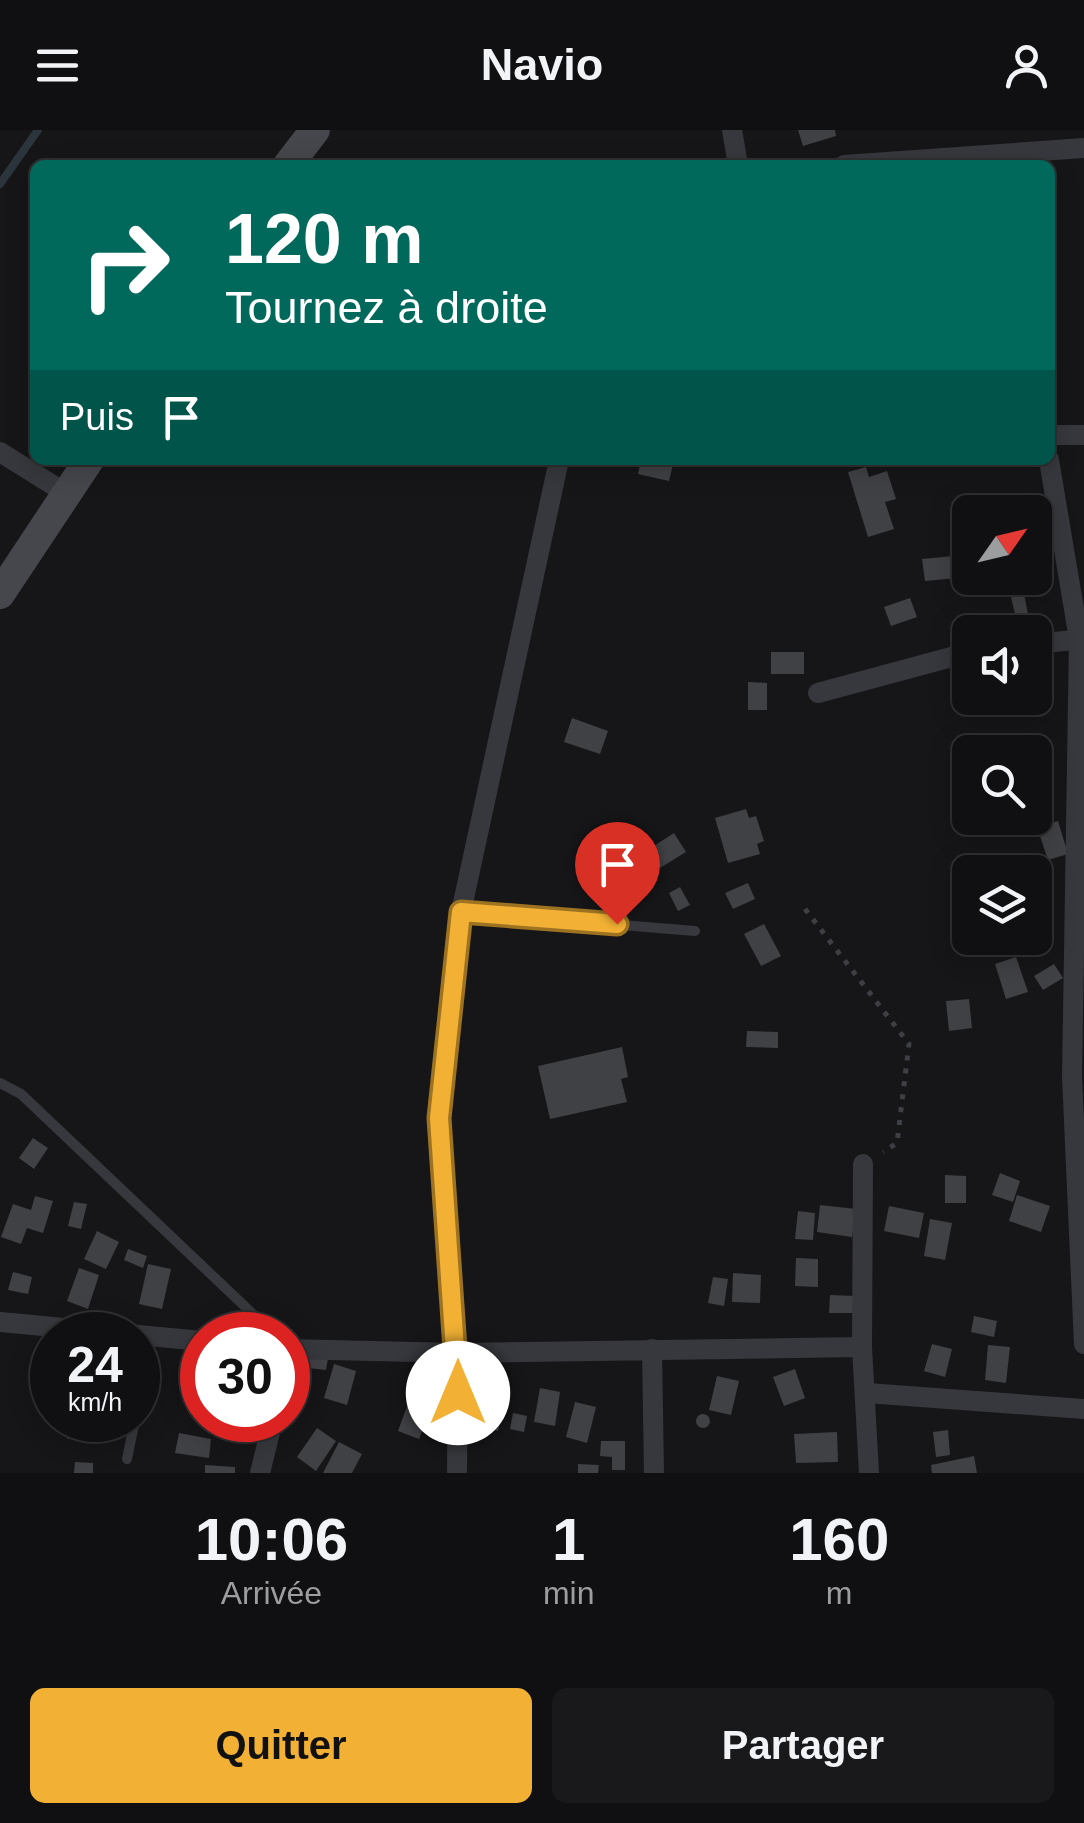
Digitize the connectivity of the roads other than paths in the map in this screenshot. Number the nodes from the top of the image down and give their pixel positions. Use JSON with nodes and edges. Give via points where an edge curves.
{"nodes":[{"id":1,"x":315,"y":130,"type":"edge"},
{"id":2,"x":732,"y":130,"type":"edge"},
{"id":3,"x":1084,"y":148,"type":"edge"},
{"id":4,"x":292,"y":160,"type":"edge"},
{"id":5,"x":737,"y":160,"type":"edge"},
{"id":6,"x":915,"y":160,"type":"edge"},
{"id":7,"x":1055,"y":435,"type":"edge"},
{"id":8,"x":1084,"y":435,"type":"edge"},
{"id":9,"x":0,"y":452,"type":"edge"},
{"id":10,"x":86,"y":465,"type":"edge"},
{"id":11,"x":558,"y":465,"type":"edge"},
{"id":12,"x":1050,"y":465,"type":"edge"},
{"id":13,"x":66,"y":494,"type":"junction"},
{"id":14,"x":0,"y":594,"type":"edge"},
{"id":15,"x":1082,"y":639,"type":"edge"},
{"id":16,"x":1052,"y":642,"type":"edge"},
{"id":17,"x":952,"y":657,"type":"edge"},
{"id":18,"x":818,"y":693,"type":"dead end"},
{"id":19,"x":461,"y":912,"type":"junction"},
{"id":20,"x":695,"y":930,"type":"dead end"},
{"id":21,"x":0,"y":1083,"type":"edge"},
{"id":22,"x":864,"y":1164,"type":"road end"},
{"id":23,"x":248,"y":1312,"type":"edge"},
{"id":24,"x":0,"y":1322,"type":"edge"},
{"id":25,"x":30,"y":1325,"type":"edge"},
{"id":26,"x":1084,"y":1344,"type":"edge"},
{"id":27,"x":862,"y":1347,"type":"junction"},
{"id":28,"x":310,"y":1349,"type":"edge"},
{"id":29,"x":652,"y":1350,"type":"junction"},
{"id":30,"x":458,"y":1353,"type":"junction"},
{"id":31,"x":866,"y":1393,"type":"junction"},
{"id":32,"x":1084,"y":1409,"type":"edge"},
{"id":33,"x":131,"y":1442,"type":"edge"},
{"id":34,"x":268,"y":1442,"type":"edge"},
{"id":35,"x":128,"y":1459,"type":"dead end"},
{"id":36,"x":260,"y":1473,"type":"edge"},
{"id":37,"x":456,"y":1473,"type":"edge"},
{"id":38,"x":654,"y":1473,"type":"edge"},
{"id":39,"x":870,"y":1473,"type":"edge"}],
"edges":[{"from":1,"to":4,"type":"street"},
{"from":2,"to":5,"type":"street"},
{"from":3,"to":6,"type":"street"},
{"from":7,"to":8,"type":"street"},
{"from":9,"to":13,"type":"street"},
{"from":10,"to":13,"type":"street"},
{"from":11,"to":19,"type":"street"},
{"from":12,"to":15,"type":"street"},
{"from":13,"to":14,"type":"street"},
{"from":15,"to":16,"type":"street"},
{"from":15,"to":26,"type":"street","via":[[1072,1078]]},
{"from":17,"to":18,"type":"street"},
{"from":19,"to":20,"type":"lane"},
{"from":19,"to":30,"type":"street","via":[[439,1118]]},
{"from":21,"to":23,"type":"lane","via":[[21,1094]]},
{"from":22,"to":27,"type":"street"},
{"from":24,"to":25,"type":"street"},
{"from":27,"to":29,"type":"street"},
{"from":27,"to":31,"type":"street"},
{"from":28,"to":30,"type":"street"},
{"from":29,"to":30,"type":"street"},
{"from":29,"to":38,"type":"street"},
{"from":30,"to":37,"type":"street"},
{"from":31,"to":32,"type":"street"},
{"from":31,"to":39,"type":"street"},
{"from":33,"to":35,"type":"lane"},
{"from":34,"to":36,"type":"street"}]}
